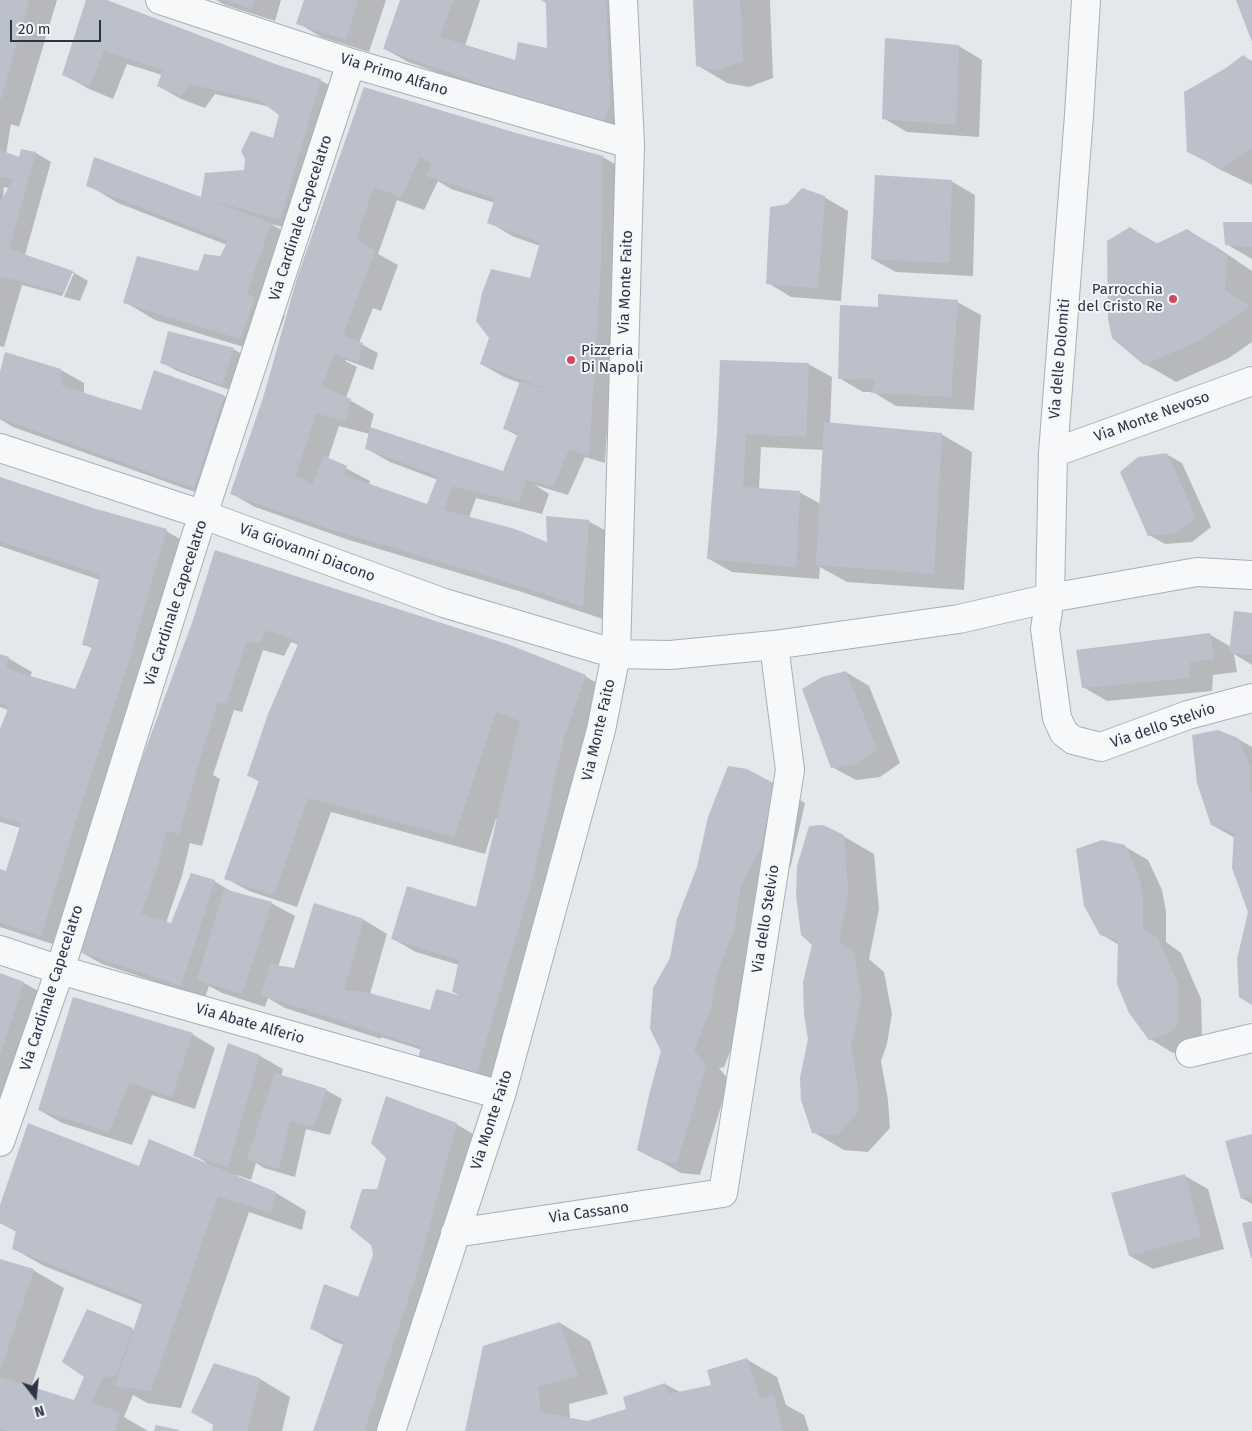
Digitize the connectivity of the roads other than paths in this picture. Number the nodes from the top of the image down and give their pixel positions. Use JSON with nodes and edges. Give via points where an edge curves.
{"nodes":[{"id":1,"x":160,"y":0,"type":"edge"},
{"id":2,"x":623,"y":0,"type":"edge"},
{"id":3,"x":1086,"y":0,"type":"edge"},
{"id":4,"x":351,"y":63,"type":"junction"},
{"id":5,"x":630,"y":144,"type":"junction"},
{"id":6,"x":1252,"y":381,"type":"edge"},
{"id":7,"x":0,"y":448,"type":"edge"},
{"id":8,"x":1053,"y":453,"type":"junction"},
{"id":9,"x":204,"y":515,"type":"junction"},
{"id":10,"x":1252,"y":575,"type":"edge"},
{"id":11,"x":1050,"y":598,"type":"junction"},
{"id":12,"x":774,"y":645,"type":"junction"},
{"id":13,"x":616,"y":654,"type":"junction"},
{"id":14,"x":1252,"y":698,"type":"edge"},
{"id":15,"x":0,"y":950,"type":"edge"},
{"id":16,"x":60,"y":970,"type":"junction"},
{"id":17,"x":1252,"y":1038,"type":"edge"},
{"id":18,"x":1190,"y":1053,"type":"dead end"},
{"id":19,"x":502,"y":1096,"type":"junction"},
{"id":20,"x":0,"y":1142,"type":"edge"},
{"id":21,"x":723,"y":1193,"type":"joint"},
{"id":22,"x":455,"y":1233,"type":"junction"},
{"id":23,"x":391,"y":1431,"type":"edge"}],
"edges":[{"from":1,"to":4,"type":"street","name":"Via Primo Alfano"},
{"from":2,"to":5,"type":"street","name":"Via Monte Faito"},
{"from":3,"to":8,"type":"street","name":"Via delle Dolomiti"},
{"from":4,"to":5,"type":"street","name":"Via Primo Alfano"},
{"from":4,"to":9,"type":"street","name":"Via Cardinale Capecelatro"},
{"from":5,"to":13,"type":"street","name":"Via Monte Faito"},
{"from":6,"to":8,"type":"street","name":"Via Monte Nevoso"},
{"from":7,"to":9,"type":"street","name":"Via Giovanni Diacono"},
{"from":8,"to":11,"type":"street","name":"Via delle Dolomiti"},
{"from":9,"to":13,"type":"street","name":"Via Giovanni Diacono","via":[[444,603]]},
{"from":9,"to":16,"type":"street","name":"Via Cardinale Capecelatro"},
{"from":10,"to":11,"type":"street","via":[[1197,572]]},
{"from":11,"to":12,"type":"street","via":[[959,619]]},
{"from":11,"to":14,"type":"street","name":"Via dello Stelvio","via":[[1045,629],[1057,718],[1064,732],[1073,740],[1102,747],[1188,715]]},
{"from":12,"to":13,"type":"street","via":[[670,655]]},
{"from":12,"to":21,"type":"street","name":"Via dello Stelvio","via":[[790,770]]},
{"from":13,"to":19,"type":"street","name":"Via Monte Faito","via":[[601,730]]},
{"from":15,"to":16,"type":"street","name":"Via Abate Alferio"},
{"from":16,"to":19,"type":"street","name":"Via Abate Alferio"},
{"from":16,"to":20,"type":"street","name":"Via Cardinale Capecelatro"},
{"from":17,"to":18,"type":"street"},
{"from":19,"to":22,"type":"street","name":"Via Monte Faito"},
{"from":21,"to":22,"type":"street","name":"Via Cassano"},
{"from":22,"to":23,"type":"street","name":"Via Monte Faito"}]}
